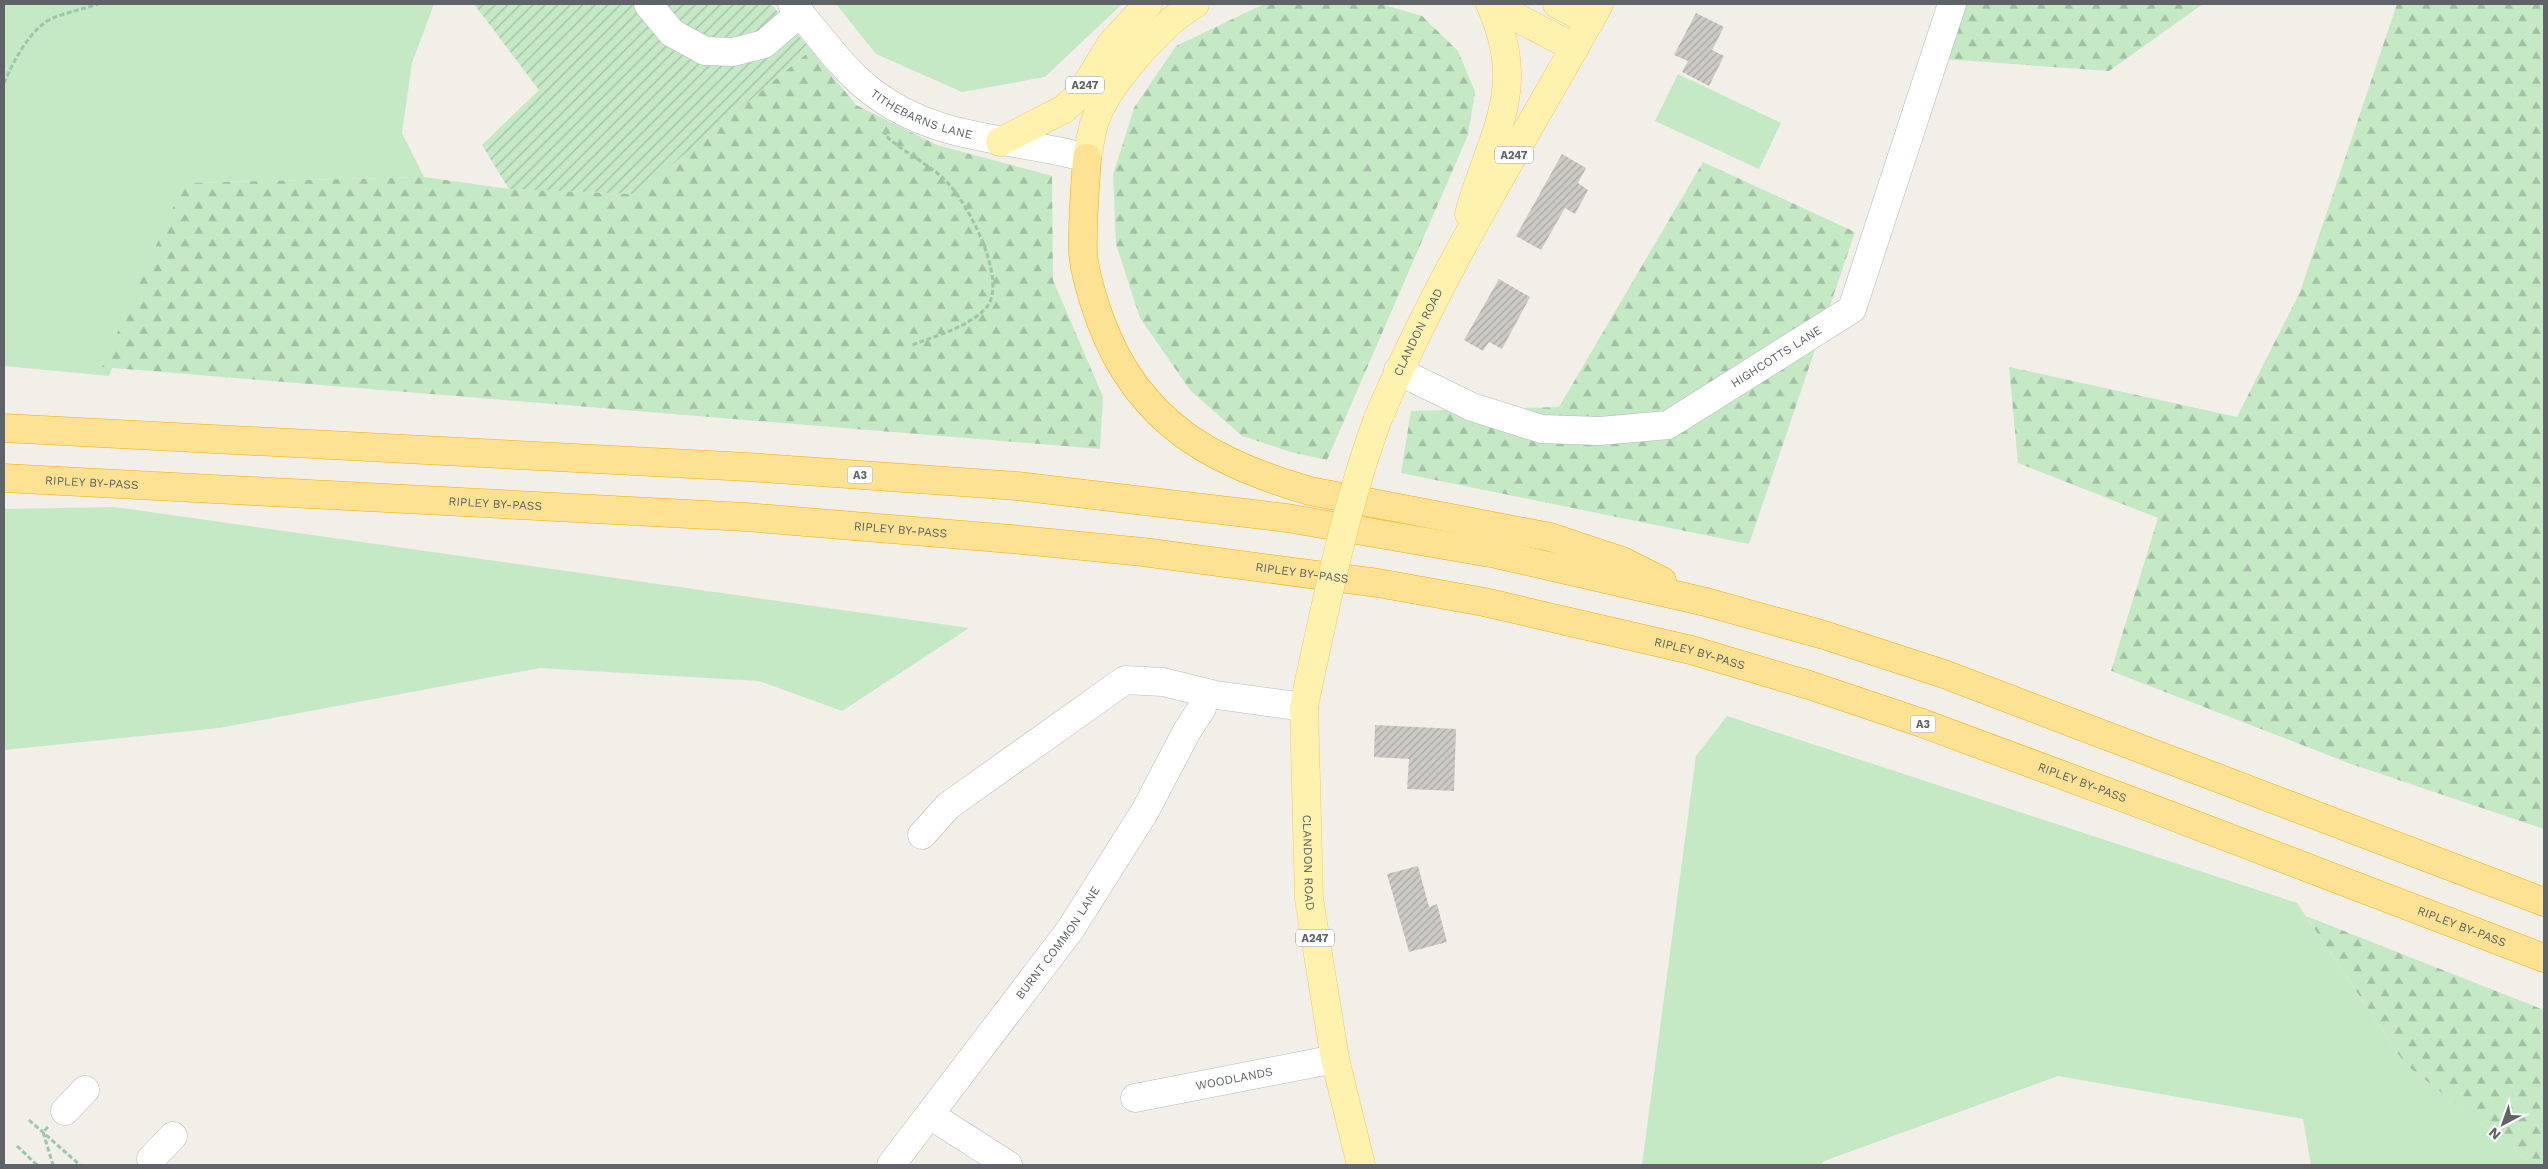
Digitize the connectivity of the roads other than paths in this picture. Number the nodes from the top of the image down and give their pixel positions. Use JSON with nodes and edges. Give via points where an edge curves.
{"nodes":[{"id":1,"x":648,"y":4,"type":"edge"},
{"id":2,"x":1148,"y":4,"type":"edge"},
{"id":3,"x":1195,"y":4,"type":"edge"},
{"id":4,"x":1491,"y":4,"type":"edge"},
{"id":5,"x":1557,"y":4,"type":"edge"},
{"id":6,"x":1952,"y":4,"type":"edge"},
{"id":7,"x":796,"y":8,"type":"edge"},
{"id":8,"x":1595,"y":12,"type":"edge"},
{"id":9,"x":1575,"y":48,"type":"junction"},
{"id":10,"x":1000,"y":142,"type":"junction"},
{"id":11,"x":1087,"y":158,"type":"junction"},
{"id":12,"x":1454,"y":263,"type":"junction"},
{"id":13,"x":1398,"y":371,"type":"junction"},
{"id":14,"x":4,"y":428,"type":"edge"},
{"id":15,"x":4,"y":478,"type":"edge"},
{"id":16,"x":1706,"y":602,"type":"junction"},
{"id":17,"x":1306,"y":699,"type":"junction"},
{"id":18,"x":1209,"y":701,"type":"junction"},
{"id":19,"x":922,"y":835,"type":"dead end"},
{"id":20,"x":2544,"y":902,"type":"edge"},
{"id":21,"x":2544,"y":958,"type":"edge"},
{"id":22,"x":1335,"y":1059,"type":"junction"},
{"id":23,"x":85,"y":1090,"type":"dead end"},
{"id":24,"x":1135,"y":1098,"type":"dead end"},
{"id":25,"x":65,"y":1110,"type":"dead end"},
{"id":26,"x":930,"y":1115,"type":"junction"},
{"id":27,"x":173,"y":1136,"type":"dead end"},
{"id":28,"x":151,"y":1159,"type":"dead end"},
{"id":29,"x":891,"y":1165,"type":"edge"},
{"id":30,"x":1008,"y":1165,"type":"edge"},
{"id":31,"x":1361,"y":1165,"type":"edge"}],
"edges":[{"from":1,"to":7,"type":"street","via":[[672,33],[705,51],[733,52],[764,44]]},
{"from":2,"to":10,"type":"main road","number":"A247","via":[[1112,43],[1081,93],[1064,109]]},
{"from":3,"to":11,"type":"main road","number":"A247","via":[[1136,56],[1113,87],[1094,122]]},
{"from":4,"to":9,"type":"main road"},
{"from":4,"to":12,"type":"main road","via":[[1508,59],[1508,88],[1502,121],[1480,172]]},
{"from":5,"to":8,"type":"main road","number":"A247"},
{"from":6,"to":13,"type":"street","name":"HIGHCOTTS LANE","via":[[1852,309],[1668,425],[1600,431],[1542,429],[1472,407]]},
{"from":7,"to":10,"type":"street","name":"TITHEBARNS LANE","via":[[845,67],[872,92],[935,127]]},
{"from":8,"to":9,"type":"main road","name":"CLANDON ROAD","number":"A247"},
{"from":9,"to":12,"type":"main road","name":"CLANDON ROAD","number":"A247"},
{"from":10,"to":11,"type":"street","name":"TITHEBARNS LANE"},
{"from":11,"to":16,"type":"highway","via":[[1083,254],[1092,297],[1109,343],[1135,387],[1158,413],[1200,446],[1237,466],[1310,491],[1550,537],[1622,561]]},
{"from":12,"to":13,"type":"main road","name":"CLANDON ROAD","number":"A247"},
{"from":13,"to":17,"type":"main road","name":"CLANDON ROAD","number":"A247","bridge":true,"via":[[1356,479]]},
{"from":14,"to":16,"type":"highway","number":"A3","via":[[728,466],[1017,486],[1287,518],[1496,554]]},
{"from":15,"to":21,"type":"highway","name":"RIPLEY BY-PASS","number":"A3","via":[[746,517],[1002,538],[1144,552],[1378,583],[1484,602],[1691,650],[1818,688],[2151,808]]},
{"from":16,"to":20,"type":"highway","number":"A3","via":[[1824,635],[1944,674]]},
{"from":17,"to":18,"type":"street"},
{"from":17,"to":22,"type":"main road","name":"CLANDON ROAD","number":"A247","via":[[1308,898]]},
{"from":18,"to":19,"type":"street","via":[[1163,682],[1125,680],[948,806]]},
{"from":18,"to":26,"type":"street","name":"BURNT COMMON LANE","via":[[1194,718],[1145,810],[1070,930]]},
{"from":22,"to":24,"type":"street","name":"WOODLANDS"},
{"from":22,"to":31,"type":"main road","name":"CLANDON ROAD","number":"A247"},
{"from":23,"to":25,"type":"street"},
{"from":26,"to":29,"type":"street","name":"BURNT COMMON LANE"},
{"from":26,"to":30,"type":"street"},
{"from":27,"to":28,"type":"street"}]}
